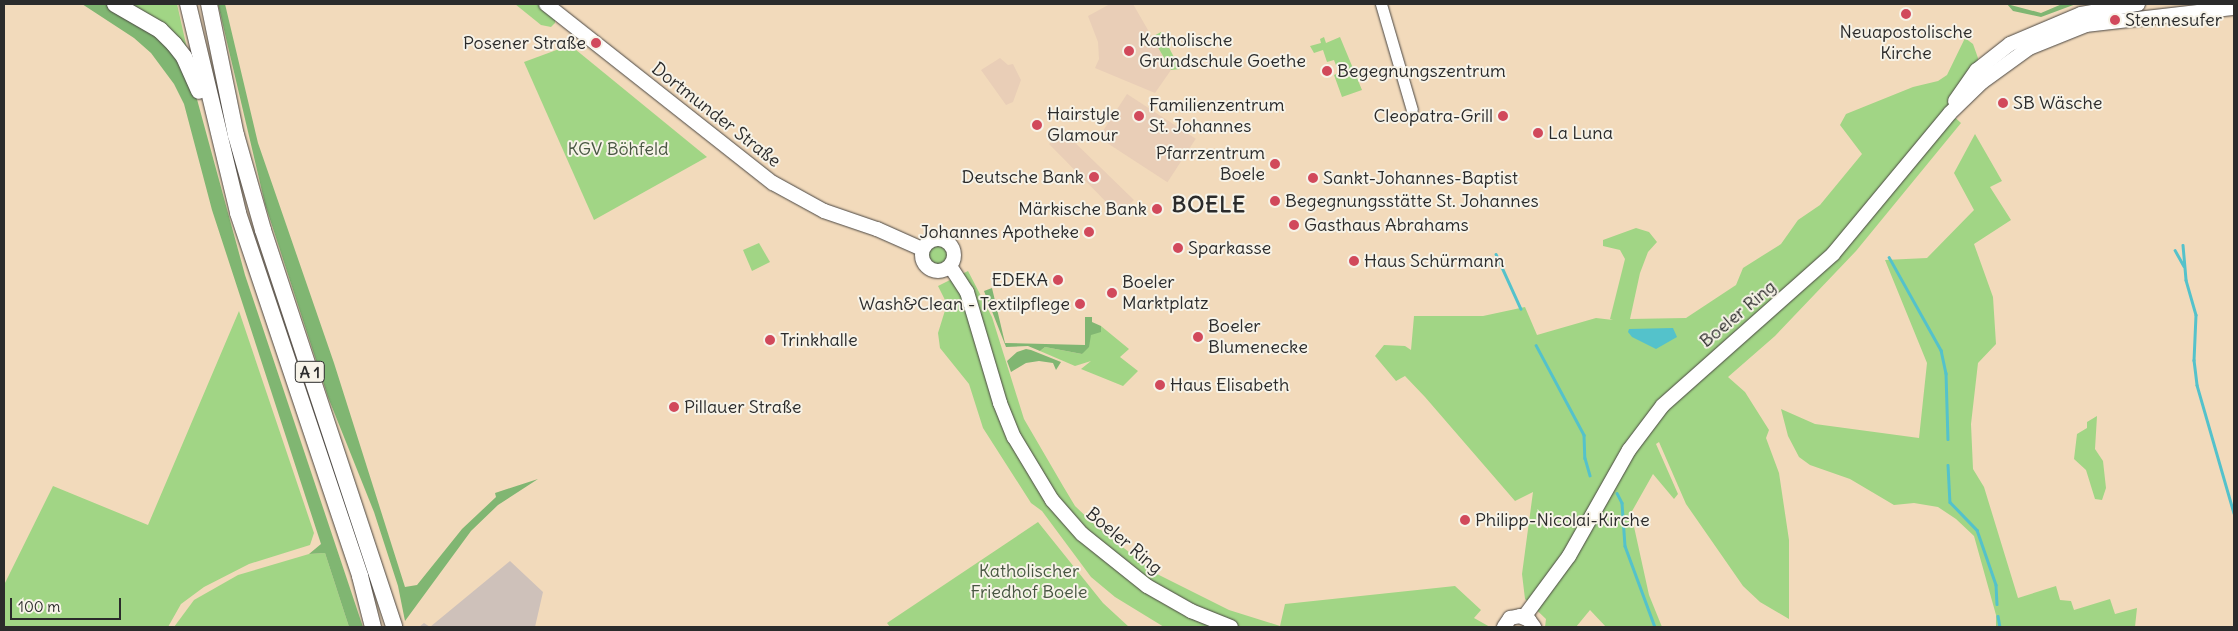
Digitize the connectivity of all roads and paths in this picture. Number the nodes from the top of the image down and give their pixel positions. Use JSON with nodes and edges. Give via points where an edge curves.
{"nodes":[{"id":1,"x":114,"y":4,"type":"edge"},
{"id":2,"x":188,"y":4,"type":"edge"},
{"id":3,"x":209,"y":4,"type":"edge"},
{"id":4,"x":546,"y":4,"type":"edge"},
{"id":5,"x":1381,"y":4,"type":"edge"},
{"id":6,"x":2138,"y":4,"type":"edge"},
{"id":7,"x":2234,"y":8,"type":"edge"},
{"id":8,"x":2040,"y":36,"type":"junction"},
{"id":9,"x":1412,"y":110,"type":"dead end"},
{"id":10,"x":220,"y":147,"type":"junction"},
{"id":11,"x":925,"y":246,"type":"junction"},
{"id":12,"x":946,"y":268,"type":"junction"},
{"id":13,"x":1530,"y":623,"type":"edge"},
{"id":14,"x":373,"y":627,"type":"edge"},
{"id":15,"x":394,"y":627,"type":"edge"},
{"id":16,"x":1230,"y":627,"type":"edge"},
{"id":17,"x":1504,"y":627,"type":"edge"}],
"edges":[{"from":1,"to":10,"type":"highway","via":[[160,30],[184,57]]},
{"from":2,"to":10,"type":"highway","number":"A 1"},
{"from":3,"to":15,"type":"highway","number":"A 1","via":[[236,135],[263,230]]},
{"from":4,"to":11,"type":"main road","name":"Dortmunder Straße","via":[[773,183],[824,211]]},
{"from":5,"to":9,"type":"street"},
{"from":6,"to":8,"type":"main road","via":[[2081,14]]},
{"from":7,"to":8,"type":"main road","via":[[2100,22]]},
{"from":8,"to":13,"type":"main road","name":"Boeler Ring","via":[[1982,82],[1950,113],[1833,254],[1663,405],[1629,450],[1569,556],[1562,576]]},
{"from":10,"to":14,"type":"highway","number":"A 1","via":[[256,273],[360,576]]},
{"from":11,"to":12,"type":"main road","via":[[922,259],[926,266]]},
{"from":11,"to":12,"type":"main road","via":[[936,238],[948,242],[954,256]]},
{"from":12,"to":16,"type":"main road","name":"Boeler Ring","via":[[972,311],[1014,437],[1052,500],[1082,534],[1147,586],[1191,611]]},
{"from":13,"to":17,"type":"main road","via":[[1510,618]]}]}
